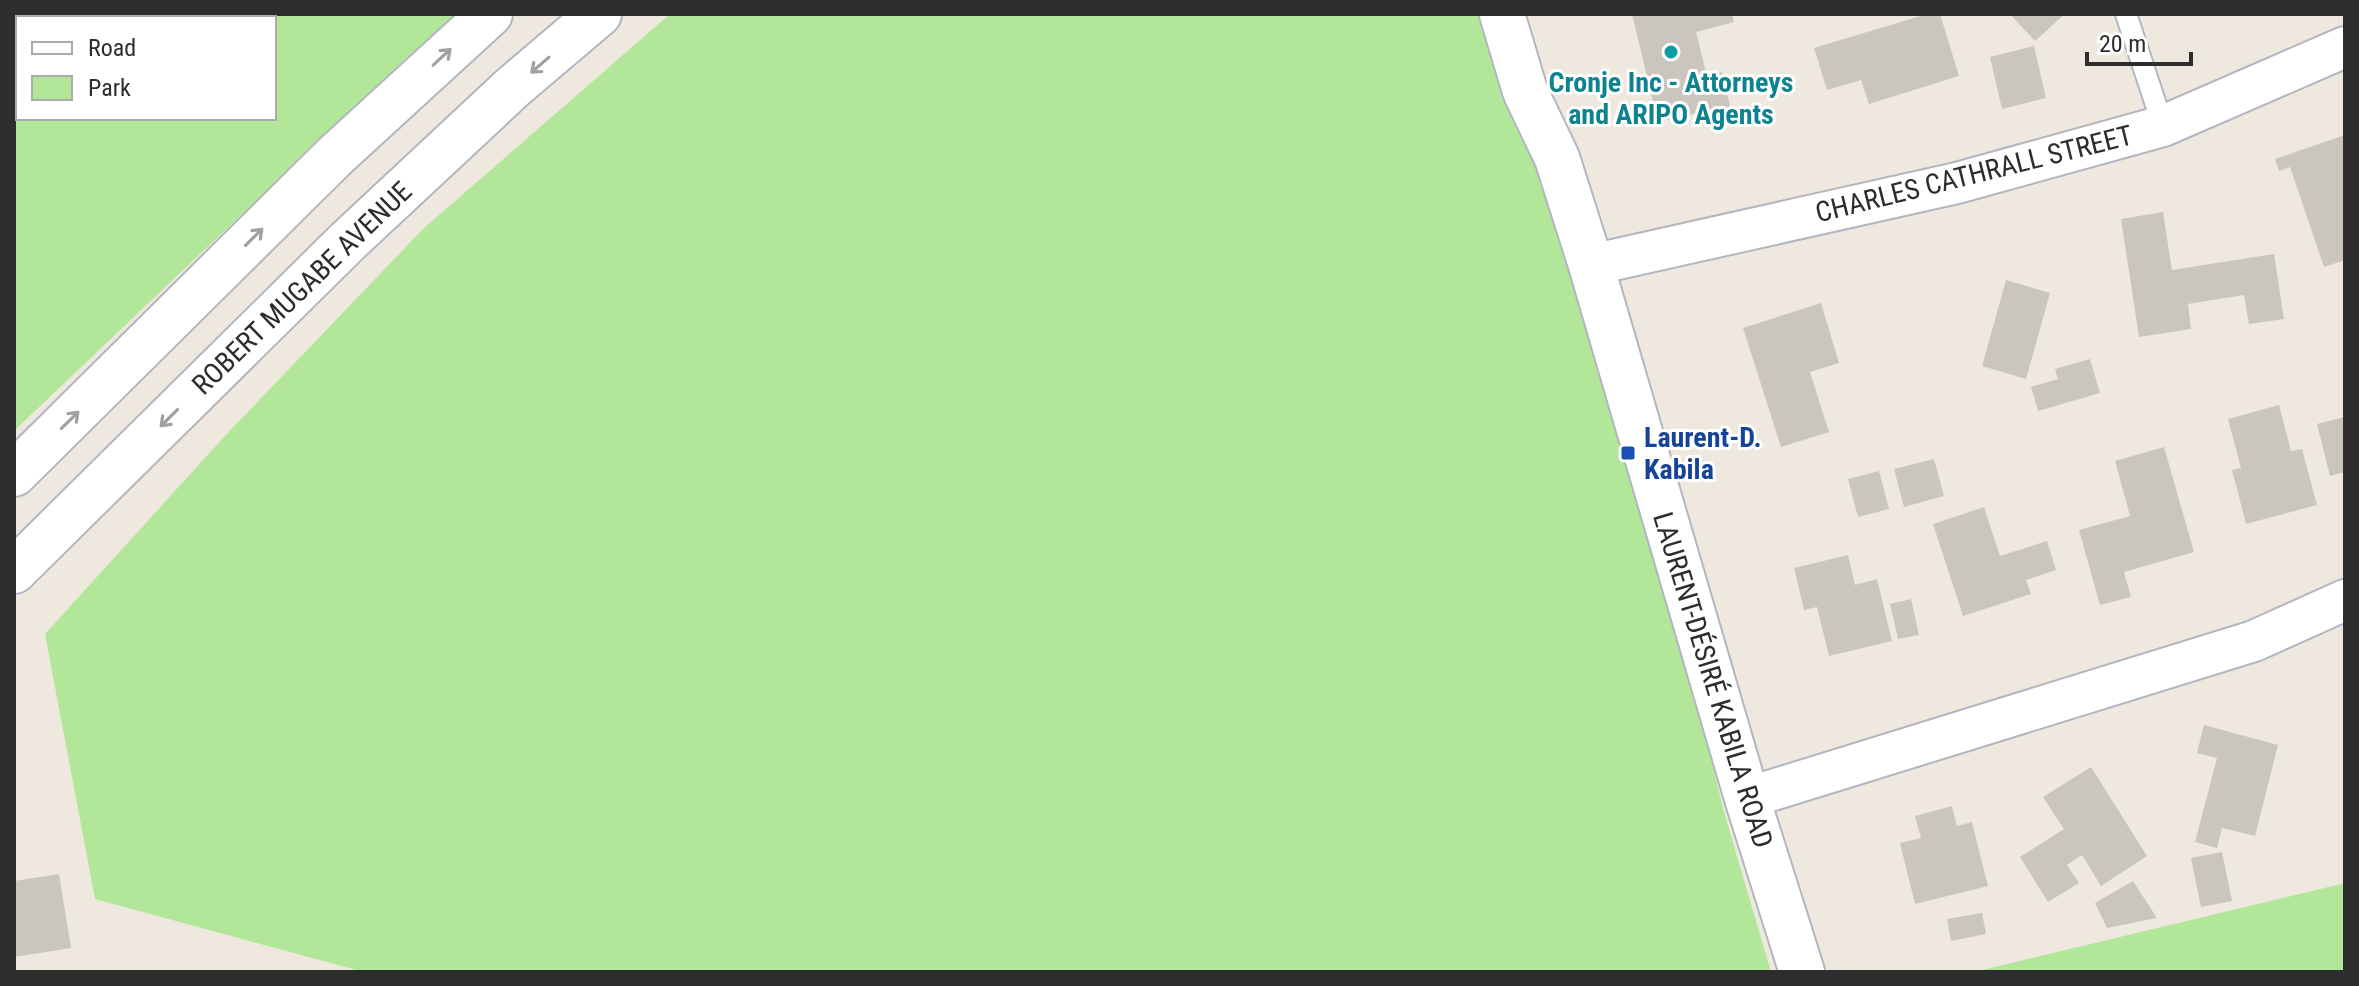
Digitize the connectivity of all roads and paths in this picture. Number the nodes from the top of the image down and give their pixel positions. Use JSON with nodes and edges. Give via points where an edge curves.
{"nodes":[{"id":1,"x":490,"y":14,"type":"edge"},
{"id":2,"x":599,"y":14,"type":"edge"},
{"id":3,"x":1502,"y":14,"type":"edge"},
{"id":4,"x":1532,"y":14,"type":"edge"},
{"id":5,"x":2126,"y":14,"type":"edge"},
{"id":6,"x":2345,"y":47,"type":"edge"},
{"id":7,"x":2163,"y":126,"type":"junction"},
{"id":8,"x":1557,"y":158,"type":"junction"},
{"id":9,"x":1591,"y":265,"type":"junction"},
{"id":10,"x":14,"y":474,"type":"edge"},
{"id":11,"x":14,"y":571,"type":"edge"},
{"id":12,"x":2345,"y":600,"type":"edge"},
{"id":13,"x":1747,"y":798,"type":"junction"},
{"id":14,"x":1802,"y":972,"type":"edge"}],
"edges":[{"from":10,"to":1,"type":"main road","one_way":true,"via":[[335,156]]},
{"from":2,"to":11,"type":"main road","name":"ROBERT MUGABE AVENUE","one_way":true,"via":[[348,241]]},
{"from":3,"to":8,"type":"main road","name":"LAURENT-DÉSIRÉ KABILA ROAD","via":[[1525,91]]},
{"from":4,"to":8,"type":"main road","name":"LAURENT-DÉSIRÉ KABILA ROAD","via":[[1551,85]]},
{"from":5,"to":7,"type":"lane"},
{"from":6,"to":7,"type":"street","name":"CHARLES CATHRALL STREET"},
{"from":7,"to":9,"type":"street","name":"CHARLES CATHRALL STREET","via":[[1957,183]]},
{"from":8,"to":9,"type":"main road","name":"LAURENT-DÉSIRÉ KABILA ROAD"},
{"from":9,"to":13,"type":"main road","name":"LAURENT-DÉSIRÉ KABILA ROAD"},
{"from":12,"to":13,"type":"street","via":[[2254,641]]},
{"from":13,"to":14,"type":"main road","name":"LAURENT-DÉSIRÉ KABILA ROAD"}]}
